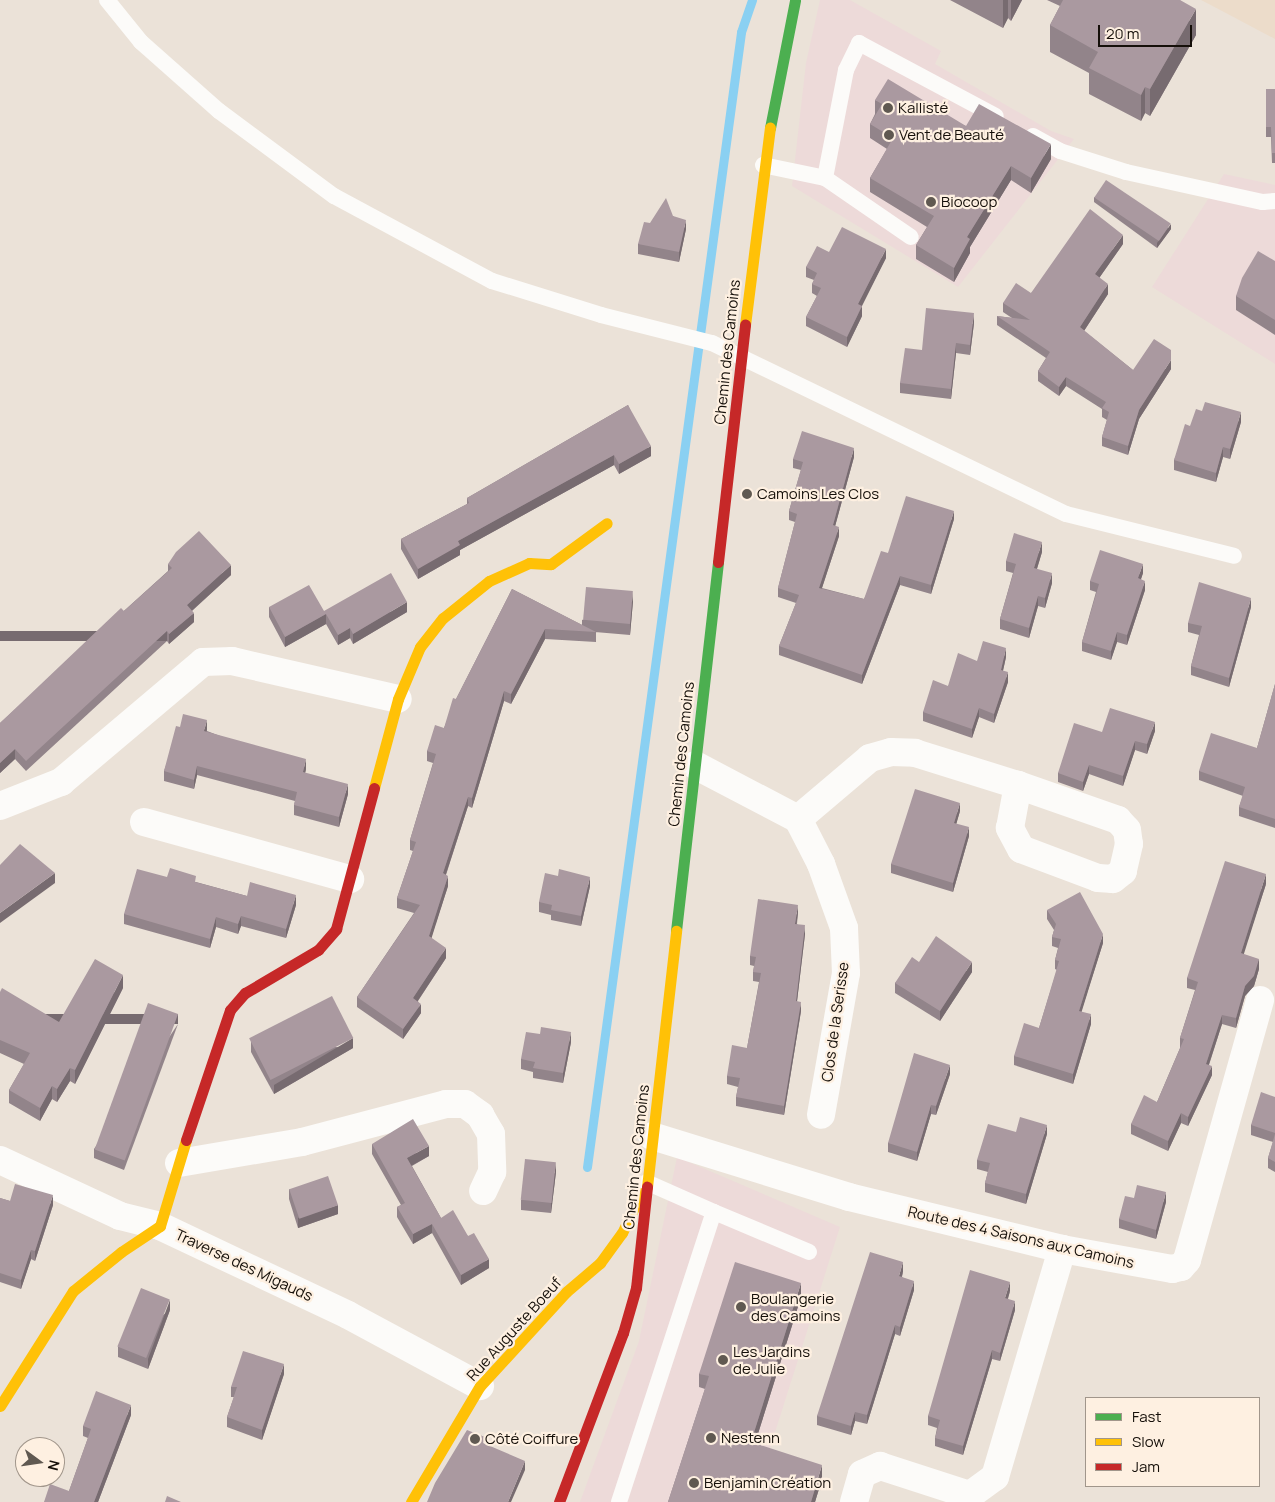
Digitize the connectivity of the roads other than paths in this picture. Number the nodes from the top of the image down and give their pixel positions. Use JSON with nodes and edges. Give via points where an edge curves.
{"nodes":[{"id":1,"x":107,"y":0,"type":"edge"},
{"id":2,"x":795,"y":0,"type":"edge"},
{"id":3,"x":763,"y":165,"type":"junction"},
{"id":4,"x":825,"y":178,"type":"junction"},
{"id":5,"x":1275,"y":201,"type":"edge"},
{"id":6,"x":911,"y":237,"type":"dead end"},
{"id":7,"x":741,"y":355,"type":"junction"},
{"id":8,"x":607,"y":524,"type":"dead end"},
{"id":9,"x":1234,"y":556,"type":"dead end"},
{"id":10,"x":398,"y":699,"type":"junction"},
{"id":11,"x":695,"y":765,"type":"junction"},
{"id":12,"x":1018,"y":785,"type":"dead end"},
{"id":13,"x":0,"y":806,"type":"edge"},
{"id":14,"x":798,"y":819,"type":"junction"},
{"id":15,"x":144,"y":822,"type":"dead end"},
{"id":16,"x":350,"y":879,"type":"junction"},
{"id":17,"x":1260,"y":1000,"type":"dead end"},
{"id":18,"x":821,"y":1115,"type":"dead end"},
{"id":19,"x":652,"y":1136,"type":"junction"},
{"id":20,"x":0,"y":1160,"type":"edge"},
{"id":21,"x":179,"y":1163,"type":"junction"},
{"id":22,"x":646,"y":1182,"type":"junction"},
{"id":23,"x":483,"y":1191,"type":"dead end"},
{"id":24,"x":714,"y":1212,"type":"junction"},
{"id":25,"x":160,"y":1226,"type":"junction"},
{"id":26,"x":1062,"y":1249,"type":"junction"},
{"id":27,"x":809,"y":1252,"type":"dead end"},
{"id":28,"x":600,"y":1262,"type":"junction"},
{"id":29,"x":617,"y":1264,"type":"dead end"},
{"id":30,"x":627,"y":1270,"type":"dead end"},
{"id":31,"x":636,"y":1288,"type":"junction"},
{"id":32,"x":480,"y":1386,"type":"junction"},
{"id":33,"x":0,"y":1406,"type":"edge"},
{"id":34,"x":411,"y":1502,"type":"edge"},
{"id":35,"x":559,"y":1502,"type":"edge"},
{"id":36,"x":619,"y":1502,"type":"edge"},
{"id":37,"x":854,"y":1502,"type":"edge"}],
"edges":[{"from":1,"to":7,"type":"lane","via":[[142,42],[220,111],[334,196],[492,281],[712,343]]},
{"from":2,"to":3,"type":"street","name":"Chemin des Camoins"},
{"from":3,"to":4,"type":"lane"},
{"from":3,"to":7,"type":"street","name":"Chemin des Camoins"},
{"from":4,"to":5,"type":"lane","via":[[846,70],[859,43],[1060,151],[1126,172],[1263,202]]},
{"from":4,"to":6,"type":"lane"},
{"from":7,"to":9,"type":"lane","via":[[1066,514]]},
{"from":7,"to":11,"type":"street","name":"Chemin des Camoins"},
{"from":8,"to":10,"type":"street","via":[[551,564],[529,563],[489,581],[443,618],[420,647]]},
{"from":10,"to":13,"type":"street","via":[[232,661],[202,662],[61,782]]},
{"from":10,"to":16,"type":"street"},
{"from":11,"to":14,"type":"street"},
{"from":11,"to":19,"type":"street","name":"Chemin des Camoins"},
{"from":12,"to":14,"type":"street","via":[[915,753],[890,752],[870,758],[853,770]]},
{"from":14,"to":18,"type":"street","name":"Clos de la Serisse","via":[[822,864],[844,928],[846,973]]},
{"from":15,"to":16,"type":"street"},
{"from":16,"to":21,"type":"street","via":[[336,929],[318,950],[245,993],[230,1010],[210,1062]]},
{"from":17,"to":26,"type":"street","name":"Route des 4 Saisons aux Camoins","via":[[1188,1260],[1181,1268],[1172,1269]]},
{"from":19,"to":22,"type":"street","name":"Chemin des Camoins"},
{"from":19,"to":26,"type":"street","name":"Route des 4 Saisons aux Camoins","via":[[848,1197]]},
{"from":20,"to":25,"type":"street","name":"Traverse des Migauds","via":[[120,1216]]},
{"from":21,"to":23,"type":"street","via":[[302,1142],[446,1104],[465,1104],[480,1115],[491,1134],[492,1172]]},
{"from":21,"to":25,"type":"street"},
{"from":22,"to":24,"type":"lane"},
{"from":22,"to":28,"type":"street","name":"Rue Auguste Boeuf","via":[[622,1233]]},
{"from":22,"to":31,"type":"street","name":"Chemin des Camoins","via":[[645,1226]]},
{"from":24,"to":27,"type":"lane"},
{"from":24,"to":36,"type":"lane"},
{"from":25,"to":32,"type":"street","name":"Traverse des Migauds","via":[[348,1314]]},
{"from":25,"to":33,"type":"street","via":[[121,1252],[73,1291]]},
{"from":26,"to":37,"type":"street","via":[[995,1477],[970,1495],[880,1466],[862,1474]]},
{"from":28,"to":29,"type":"street"},
{"from":28,"to":32,"type":"street","name":"Rue Auguste Boeuf","via":[[566,1292]]},
{"from":30,"to":31,"type":"street"},
{"from":31,"to":35,"type":"street","name":"Chemin des Camoins","via":[[623,1333]]},
{"from":32,"to":34,"type":"street","name":"Rue Auguste Boeuf"}]}
